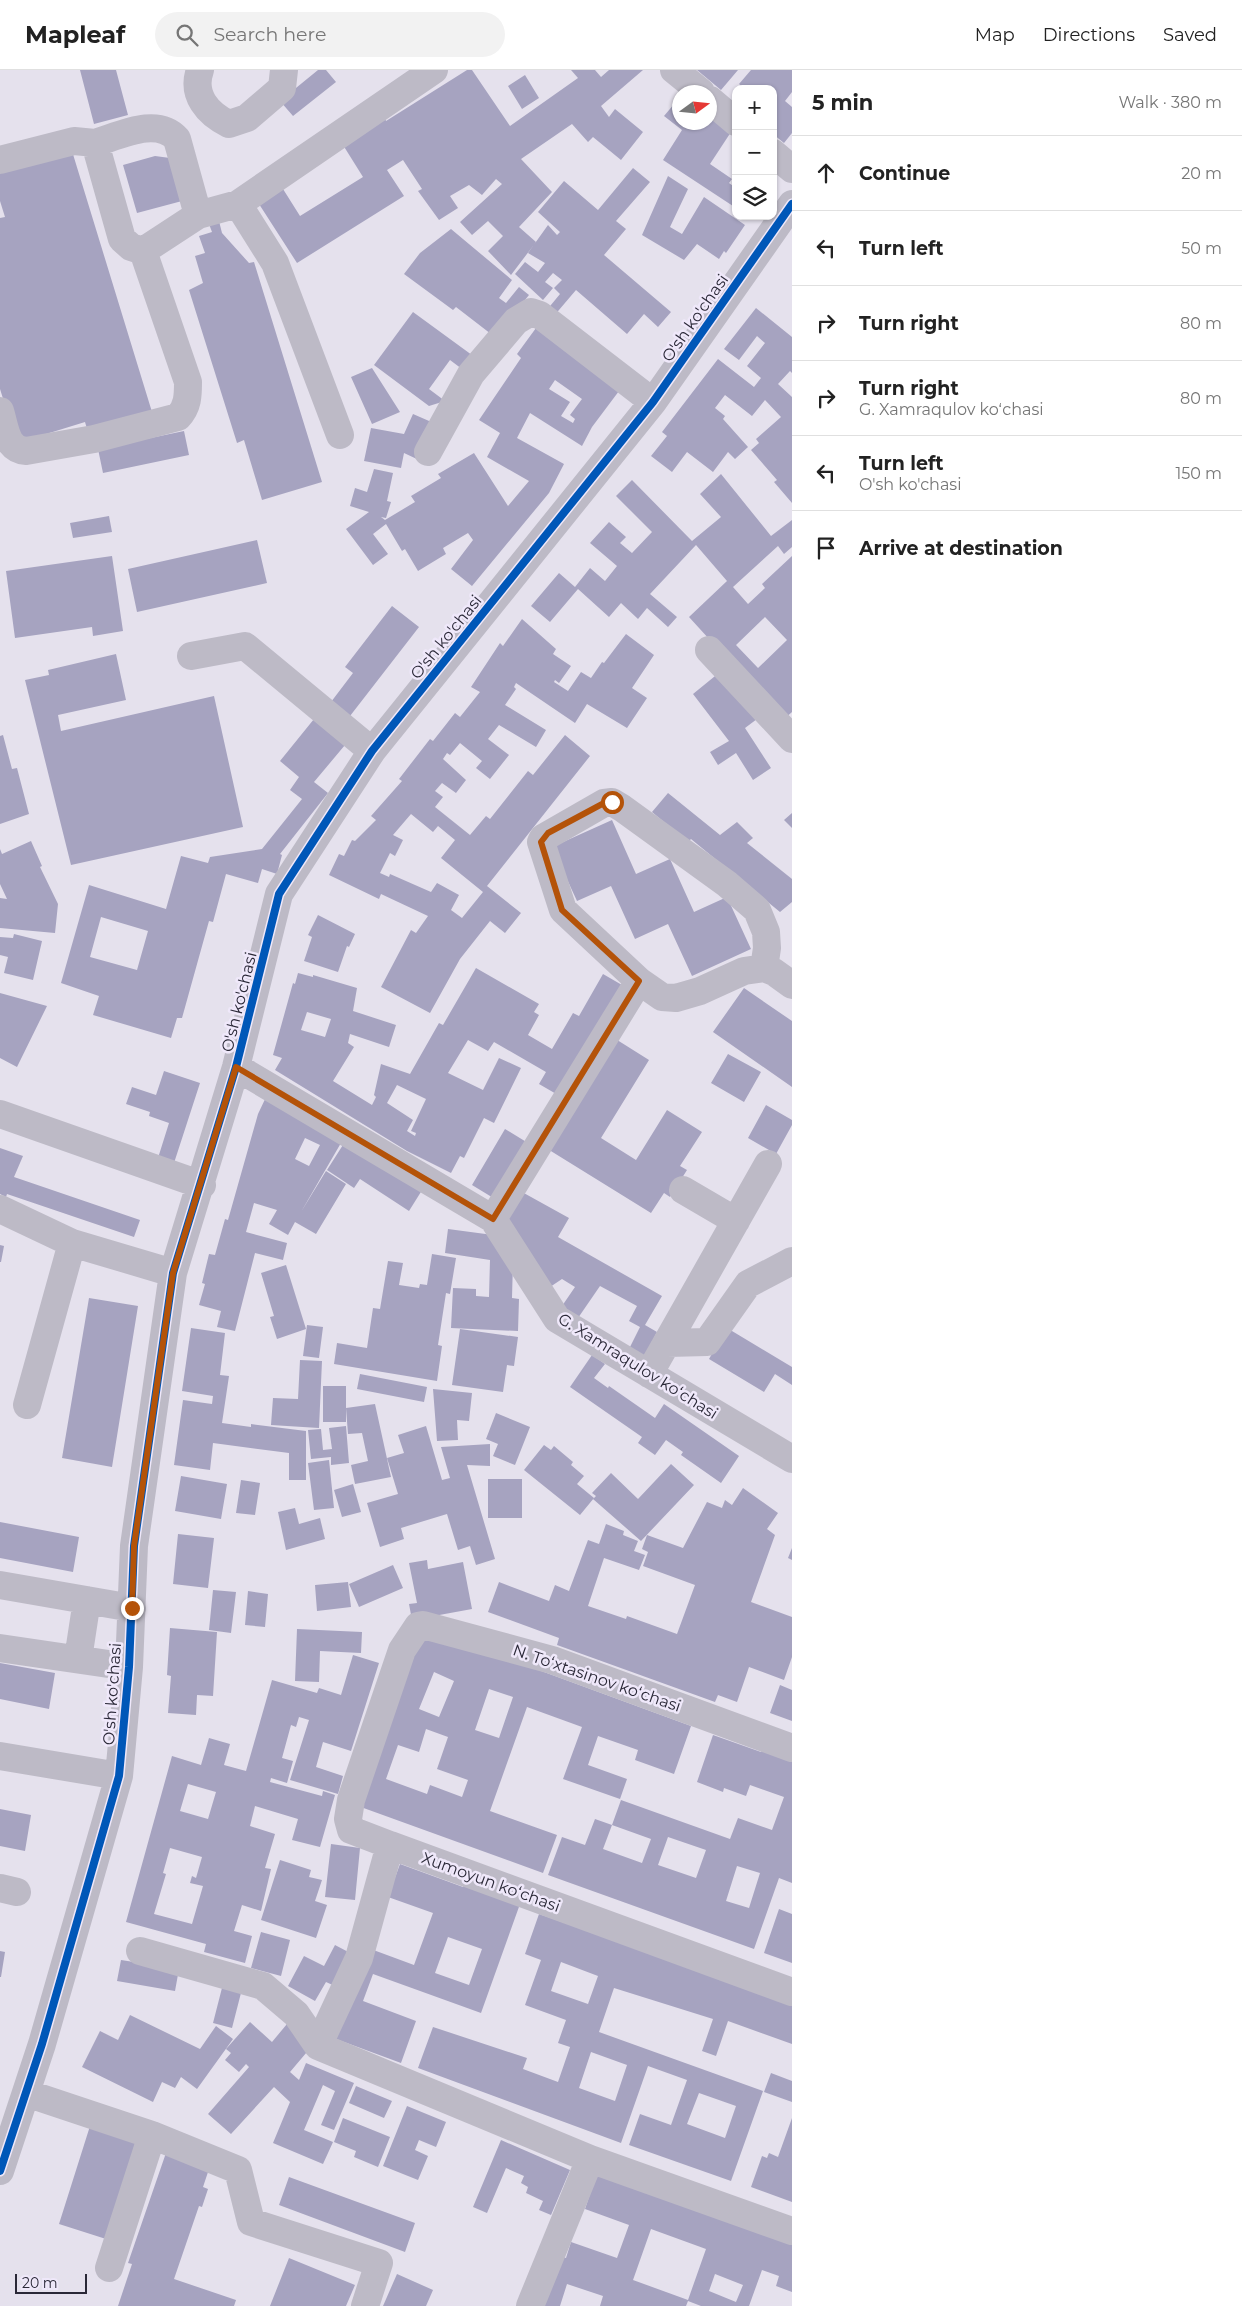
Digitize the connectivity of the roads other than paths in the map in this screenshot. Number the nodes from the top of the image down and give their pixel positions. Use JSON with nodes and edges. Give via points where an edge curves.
{"nodes":[{"id":1,"x":200,"y":70,"type":"edge"},
{"id":2,"x":284,"y":70,"type":"edge"},
{"id":3,"x":434,"y":70,"type":"edge"},
{"id":4,"x":674,"y":70,"type":"edge"},
{"id":5,"x":692,"y":85,"type":"edge"},
{"id":6,"x":717,"y":106,"type":"edge"},
{"id":7,"x":732,"y":119,"type":"edge"},
{"id":8,"x":95,"y":144,"type":"junction"},
{"id":9,"x":777,"y":156,"type":"edge"},
{"id":10,"x":0,"y":160,"type":"edge"},
{"id":11,"x":792,"y":169,"type":"edge"},
{"id":12,"x":238,"y":204,"type":"junction"},
{"id":13,"x":792,"y":204,"type":"edge"},
{"id":14,"x":198,"y":215,"type":"junction"},
{"id":15,"x":143,"y":250,"type":"junction"},
{"id":16,"x":653,"y":402,"type":"junction"},
{"id":17,"x":0,"y":411,"type":"edge"},
{"id":18,"x":340,"y":435,"type":"dead end"},
{"id":19,"x":428,"y":452,"type":"dead end"},
{"id":20,"x":709,"y":650,"type":"dead end"},
{"id":21,"x":191,"y":656,"type":"dead end"},
{"id":22,"x":792,"y":739,"type":"edge"},
{"id":23,"x":372,"y":751,"type":"junction"},
{"id":24,"x":764,"y":968,"type":"junction"},
{"id":25,"x":639,"y":981,"type":"junction"},
{"id":26,"x":792,"y":985,"type":"edge"},
{"id":27,"x":236,"y":1067,"type":"junction"},
{"id":28,"x":0,"y":1114,"type":"edge"},
{"id":29,"x":768,"y":1164,"type":"dead end"},
{"id":30,"x":202,"y":1185,"type":"junction"},
{"id":31,"x":683,"y":1190,"type":"dead end"},
{"id":32,"x":0,"y":1209,"type":"edge"},
{"id":33,"x":493,"y":1219,"type":"junction"},
{"id":34,"x":736,"y":1221,"type":"junction"},
{"id":35,"x":72,"y":1243,"type":"junction"},
{"id":36,"x":792,"y":1261,"type":"edge"},
{"id":37,"x":173,"y":1273,"type":"junction"},
{"id":38,"x":667,"y":1343,"type":"junction"},
{"id":39,"x":649,"y":1374,"type":"junction"},
{"id":40,"x":27,"y":1405,"type":"dead end"},
{"id":41,"x":792,"y":1459,"type":"edge"},
{"id":42,"x":0,"y":1585,"type":"edge"},
{"id":43,"x":87,"y":1600,"type":"junction"},
{"id":44,"x":132,"y":1608,"type":"junction"},
{"id":45,"x":0,"y":1648,"type":"edge"},
{"id":46,"x":78,"y":1659,"type":"junction"},
{"id":47,"x":129,"y":1667,"type":"junction"},
{"id":48,"x":792,"y":1748,"type":"edge"},
{"id":49,"x":0,"y":1756,"type":"edge"},
{"id":50,"x":119,"y":1776,"type":"junction"},
{"id":51,"x":390,"y":1845,"type":"junction"},
{"id":52,"x":140,"y":1950,"type":"dead end"},
{"id":53,"x":792,"y":1992,"type":"edge"},
{"id":54,"x":318,"y":2046,"type":"junction"},
{"id":55,"x":26,"y":2093,"type":"junction"},
{"id":56,"x":152,"y":2135,"type":"junction"},
{"id":57,"x":590,"y":2159,"type":"junction"},
{"id":58,"x":0,"y":2172,"type":"edge"},
{"id":59,"x":792,"y":2231,"type":"edge"},
{"id":60,"x":109,"y":2268,"type":"dead end"},
{"id":61,"x":365,"y":2306,"type":"edge"},
{"id":62,"x":530,"y":2306,"type":"edge"}],
"edges":[{"from":1,"to":2,"type":"street","via":[[198,81],[206,109],[229,124],[247,118],[282,88]]},
{"from":3,"to":12,"type":"street"},
{"from":4,"to":5,"type":"street"},
{"from":6,"to":7,"type":"street"},
{"from":8,"to":10,"type":"street","via":[[74,141]]},
{"from":8,"to":14,"type":"street","via":[[152,127],[172,133],[177,139]]},
{"from":8,"to":15,"type":"street","via":[[122,238],[131,247]]},
{"from":9,"to":11,"type":"street"},
{"from":12,"to":14,"type":"street"},
{"from":12,"to":18,"type":"street","via":[[275,263]]},
{"from":13,"to":16,"type":"street","name":"O'sh ko'chasi"},
{"from":14,"to":15,"type":"street"},
{"from":15,"to":17,"type":"street","via":[[188,382],[185,411],[178,417],[104,437],[26,451],[12,447]]},
{"from":16,"to":19,"type":"street","via":[[540,315],[531,312],[516,321],[471,374]]},
{"from":16,"to":23,"type":"street","name":"O'sh ko'chasi"},
{"from":20,"to":22,"type":"street"},
{"from":21,"to":23,"type":"street","via":[[245,646]]},
{"from":23,"to":27,"type":"street","name":"O'sh ko'chasi","via":[[279,894]]},
{"from":24,"to":25,"type":"street","via":[[744,971],[676,998],[662,997]]},
{"from":24,"to":25,"type":"street","via":[[766,932],[757,910],[727,884],[622,808],[612,802],[604,803],[548,833],[541,842],[562,910]]},
{"from":24,"to":26,"type":"street"},
{"from":25,"to":33,"type":"street"},
{"from":27,"to":30,"type":"street","name":"O'sh ko'chasi"},
{"from":27,"to":33,"type":"street","name":"G. Xamraqulov koʻchasi"},
{"from":28,"to":30,"type":"street"},
{"from":29,"to":34,"type":"street"},
{"from":30,"to":37,"type":"street","name":"O'sh ko'chasi"},
{"from":31,"to":34,"type":"street"},
{"from":32,"to":35,"type":"street"},
{"from":33,"to":39,"type":"street","name":"G. Xamraqulov koʻchasi","via":[[557,1319]]},
{"from":34,"to":38,"type":"street"},
{"from":35,"to":37,"type":"street"},
{"from":35,"to":40,"type":"street"},
{"from":36,"to":38,"type":"street","via":[[748,1284],[707,1342]]},
{"from":37,"to":44,"type":"street","name":"O'sh ko'chasi","via":[[134,1546]]},
{"from":38,"to":39,"type":"street"},
{"from":39,"to":41,"type":"street","name":"G. Xamraqulov koʻchasi"},
{"from":42,"to":43,"type":"street"},
{"from":43,"to":44,"type":"street"},
{"from":43,"to":46,"type":"street"},
{"from":44,"to":47,"type":"street","name":"O'sh ko'chasi"},
{"from":45,"to":46,"type":"street"},
{"from":46,"to":47,"type":"street"},
{"from":47,"to":50,"type":"street","name":"O'sh ko'chasi"},
{"from":48,"to":51,"type":"street","name":"N. Toʻxtasinov koʻchasi","via":[[552,1660],[418,1626],[402,1650],[351,1800],[348,1819],[351,1830]]},
{"from":49,"to":50,"type":"street"},
{"from":50,"to":55,"type":"street","name":"O'sh ko'chasi"},
{"from":51,"to":53,"type":"street","name":"Xumoyun koʻchasi"},
{"from":51,"to":54,"type":"street","via":[[359,1958]]},
{"from":52,"to":54,"type":"street","via":[[263,1986],[296,2014]]},
{"from":54,"to":57,"type":"street"},
{"from":55,"to":56,"type":"street"},
{"from":55,"to":58,"type":"street","name":"O'sh ko'chasi"},
{"from":56,"to":60,"type":"street"},
{"from":56,"to":61,"type":"street","via":[[238,2170],[251,2222],[379,2263]]},
{"from":57,"to":59,"type":"street"},
{"from":57,"to":62,"type":"street"}]}
